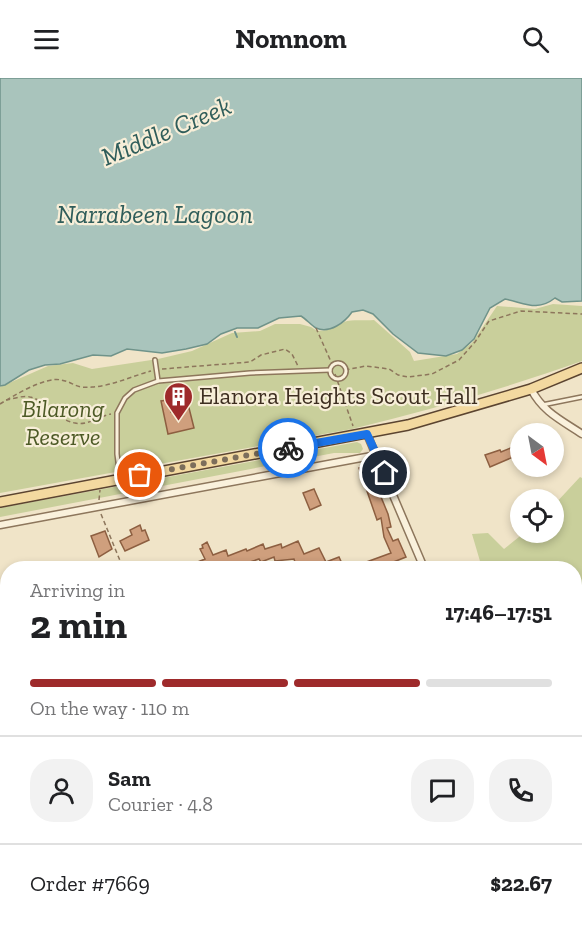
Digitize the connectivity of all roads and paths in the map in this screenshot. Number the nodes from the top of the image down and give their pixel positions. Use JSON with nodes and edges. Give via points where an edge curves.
{"nodes":[{"id":1,"x":582,"y":314,"type":"edge"},
{"id":2,"x":316,"y":328,"type":"dead end"},
{"id":3,"x":155,"y":360,"type":"dead end"},
{"id":4,"x":333,"y":365,"type":"junction"},
{"id":5,"x":582,"y":368,"type":"edge"},
{"id":6,"x":330,"y":370,"type":"junction"},
{"id":7,"x":345,"y":370,"type":"junction"},
{"id":8,"x":336,"y":379,"type":"junction"},
{"id":9,"x":158,"y":381,"type":"junction"},
{"id":10,"x":531,"y":389,"type":"junction"},
{"id":11,"x":582,"y":397,"type":"edge"},
{"id":12,"x":0,"y":404,"type":"edge"},
{"id":13,"x":540,"y":405,"type":"junction"},
{"id":14,"x":117,"y":413,"type":"junction"},
{"id":15,"x":582,"y":434,"type":"edge"},
{"id":16,"x":362,"y":435,"type":"junction"},
{"id":17,"x":377,"y":455,"type":"junction"},
{"id":18,"x":120,"y":479,"type":"junction"},
{"id":19,"x":101,"y":483,"type":"junction"},
{"id":20,"x":0,"y":502,"type":"edge"},
{"id":21,"x":99,"y":507,"type":"junction"},
{"id":22,"x":0,"y":525,"type":"edge"},
{"id":23,"x":120,"y":561,"type":"edge"},
{"id":24,"x":421,"y":561,"type":"edge"}],
"edges":[{"from":1,"to":7,"type":"path","via":[[520,311],[489,321],[459,360],[432,374],[408,377],[366,366]]},
{"from":2,"to":4,"type":"path"},
{"from":3,"to":9,"type":"lane"},
{"from":4,"to":6,"type":"lane"},
{"from":4,"to":7,"type":"lane","via":[[342,364]]},
{"from":4,"to":8,"type":"path"},
{"from":5,"to":10,"type":"main road"},
{"from":6,"to":8,"type":"lane"},
{"from":6,"to":9,"type":"lane"},
{"from":7,"to":8,"type":"lane","via":[[343,377]]},
{"from":8,"to":16,"type":"path"},
{"from":9,"to":14,"type":"lane","via":[[134,390]]},
{"from":10,"to":13,"type":"street"},
{"from":10,"to":16,"type":"main road"},
{"from":11,"to":13,"type":"lane"},
{"from":12,"to":14,"type":"path","via":[[28,396],[73,423]]},
{"from":13,"to":15,"type":"street"},
{"from":14,"to":18,"type":"lane"},
{"from":16,"to":17,"type":"street"},
{"from":16,"to":18,"type":"main road"},
{"from":17,"to":21,"type":"street"},
{"from":17,"to":24,"type":"street"},
{"from":18,"to":19,"type":"main road"},
{"from":19,"to":20,"type":"main road"},
{"from":19,"to":21,"type":"path"},
{"from":21,"to":22,"type":"street"},
{"from":21,"to":23,"type":"path"}]}
